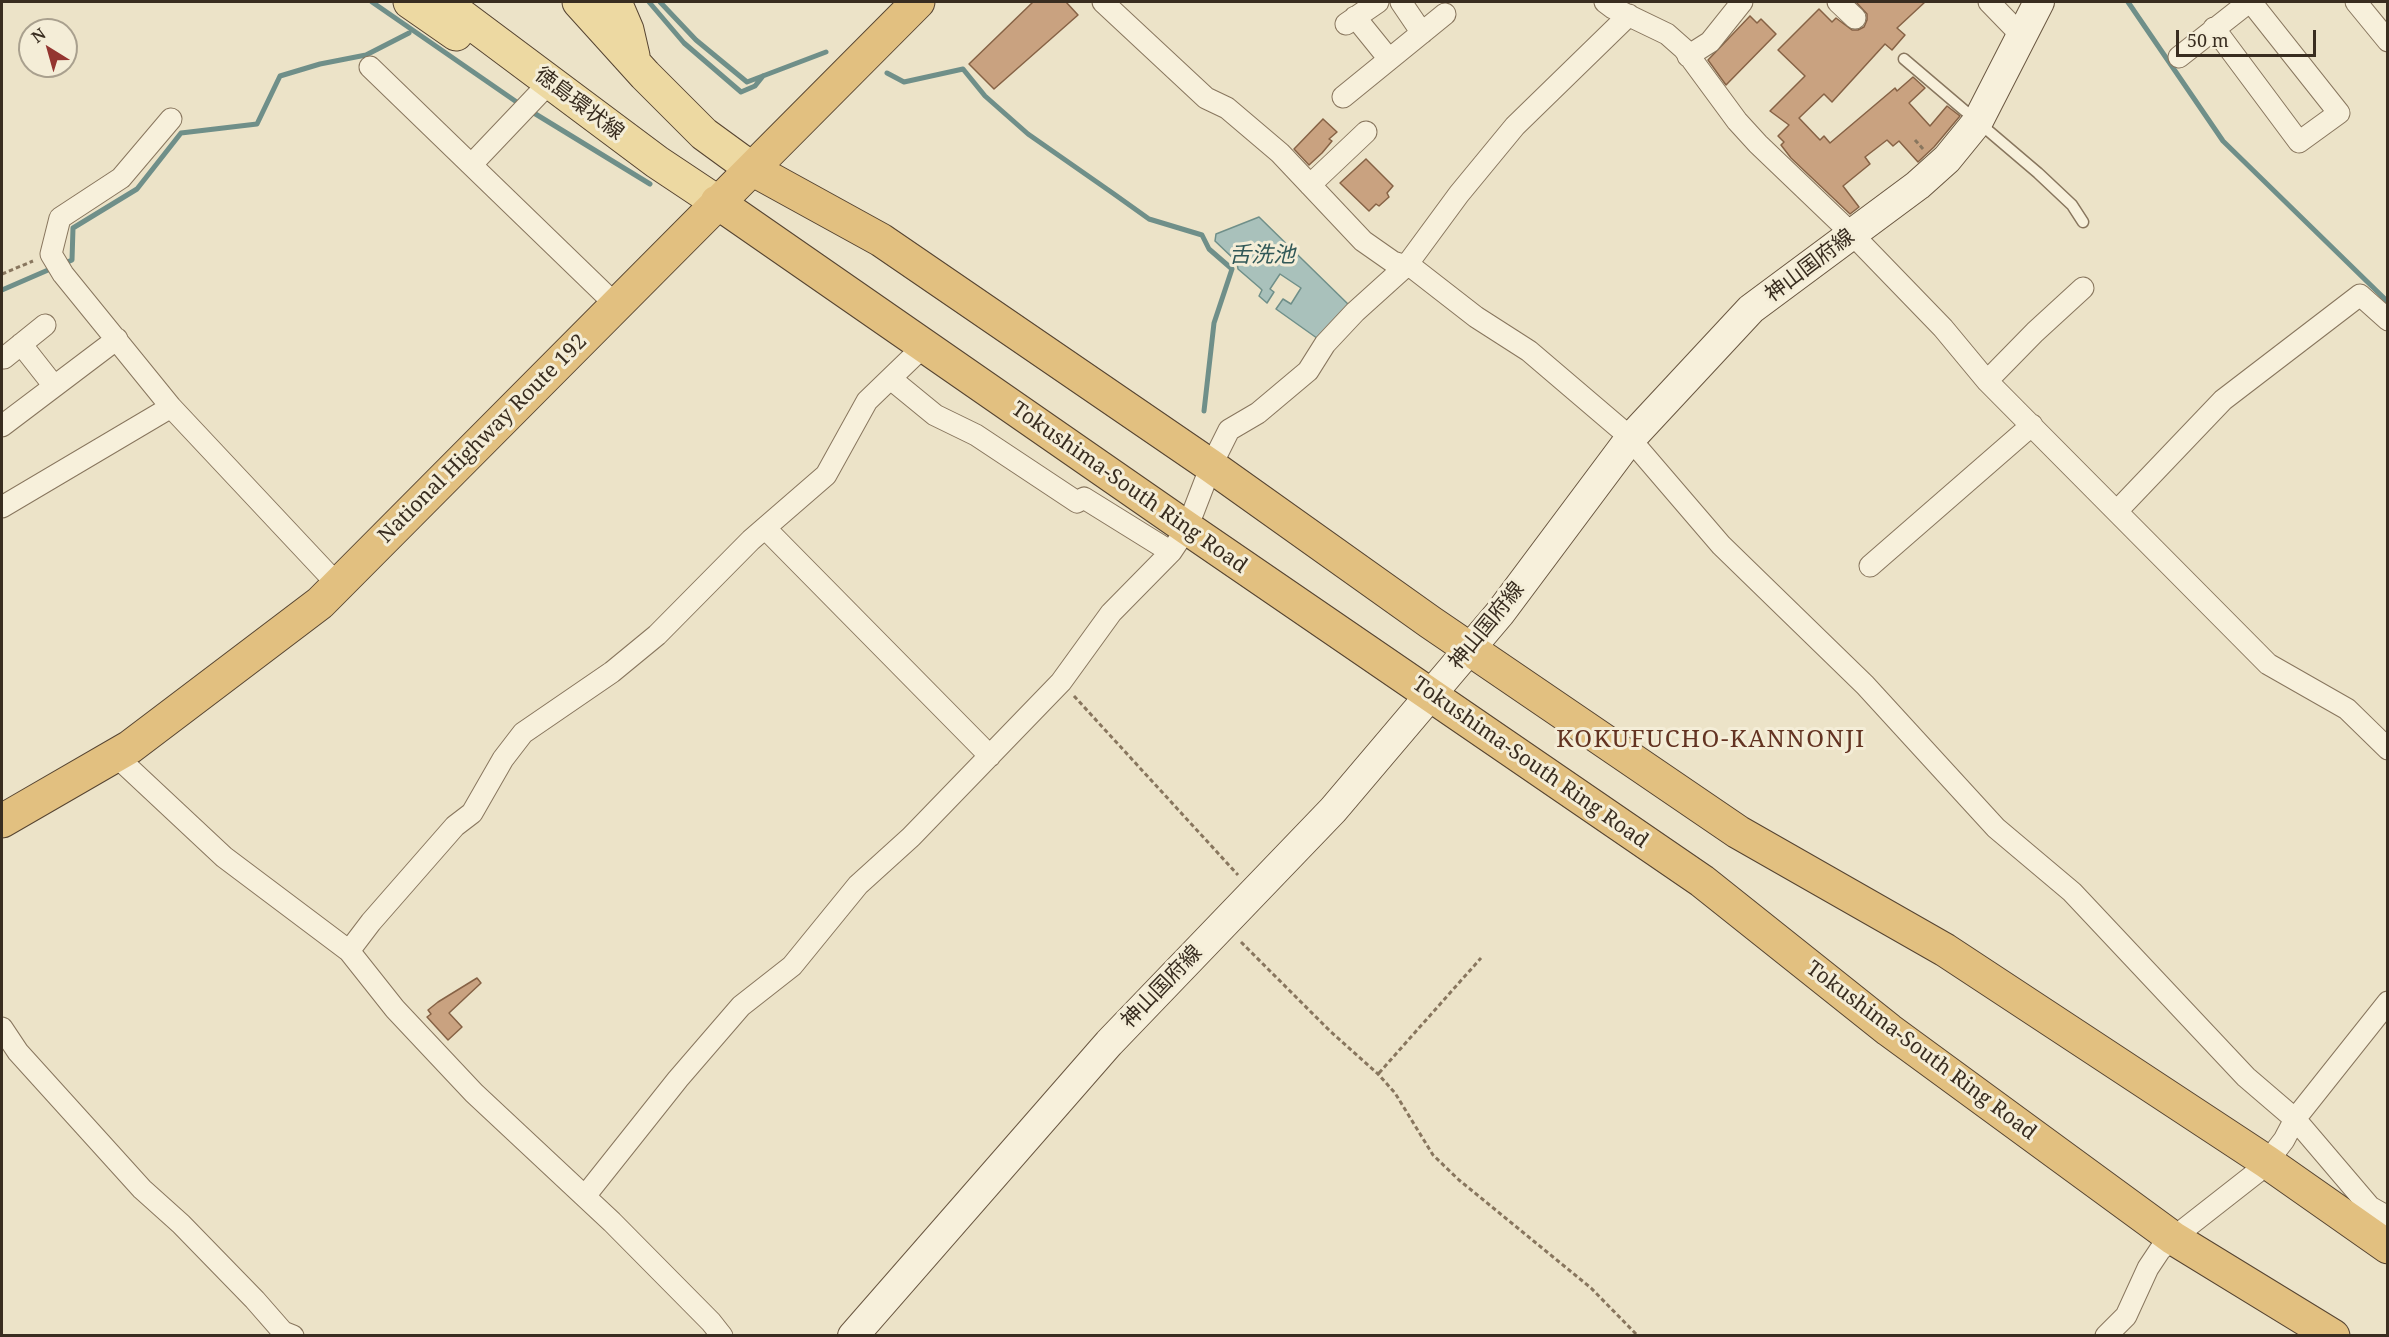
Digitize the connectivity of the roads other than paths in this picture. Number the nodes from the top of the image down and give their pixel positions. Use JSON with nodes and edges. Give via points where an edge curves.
{"nodes":[{"id":1,"x":410,"y":2,"type":"edge"},
{"id":2,"x":442,"y":2,"type":"edge"},
{"id":3,"x":579,"y":2,"type":"edge"},
{"id":4,"x":609,"y":2,"type":"edge"},
{"id":5,"x":918,"y":2,"type":"edge"},
{"id":6,"x":1103,"y":2,"type":"edge"},
{"id":7,"x":1376,"y":2,"type":"edge"},
{"id":8,"x":1401,"y":2,"type":"edge"},
{"id":9,"x":1605,"y":2,"type":"edge"},
{"id":10,"x":1742,"y":2,"type":"edge"},
{"id":11,"x":1838,"y":2,"type":"edge"},
{"id":12,"x":1989,"y":2,"type":"edge"},
{"id":13,"x":2039,"y":2,"type":"edge"},
{"id":14,"x":2250,"y":2,"type":"edge"},
{"id":15,"x":2356,"y":2,"type":"edge"},
{"id":16,"x":1445,"y":14,"type":"dead end"},
{"id":17,"x":1629,"y":15,"type":"junction"},
{"id":18,"x":1855,"y":18,"type":"dead end"},
{"id":19,"x":2214,"y":28,"type":"junction"},
{"id":20,"x":1422,"y":33,"type":"junction"},
{"id":21,"x":2021,"y":35,"type":"junction"},
{"id":22,"x":2388,"y":41,"type":"edge"},
{"id":23,"x":1688,"y":56,"type":"junction"},
{"id":24,"x":2178,"y":57,"type":"dead end"},
{"id":25,"x":1904,"y":58,"type":"dead end"},
{"id":26,"x":1389,"y":60,"type":"junction"},
{"id":27,"x":635,"y":64,"type":"junction"},
{"id":28,"x":370,"y":67,"type":"dead end"},
{"id":29,"x":1342,"y":96,"type":"dead end"},
{"id":30,"x":534,"y":100,"type":"junction"},
{"id":31,"x":171,"y":119,"type":"dead end"},
{"id":32,"x":1978,"y":121,"type":"junction"},
{"id":33,"x":1366,"y":132,"type":"dead end"},
{"id":34,"x":472,"y":164,"type":"junction"},
{"id":35,"x":752,"y":169,"type":"junction"},
{"id":36,"x":1310,"y":185,"type":"junction"},
{"id":37,"x":717,"y":202,"type":"junction"},
{"id":38,"x":2083,"y":222,"type":"dead end"},
{"id":39,"x":1852,"y":234,"type":"junction"},
{"id":40,"x":1406,"y":266,"type":"junction"},
{"id":41,"x":2083,"y":288,"type":"dead end"},
{"id":42,"x":616,"y":305,"type":"junction"},
{"id":43,"x":2388,"y":320,"type":"edge"},
{"id":44,"x":45,"y":325,"type":"dead end"},
{"id":45,"x":117,"y":339,"type":"junction"},
{"id":46,"x":21,"y":344,"type":"junction"},
{"id":47,"x":924,"y":346,"type":"junction"},
{"id":48,"x":4,"y":358,"type":"dead end"},
{"id":49,"x":891,"y":379,"type":"junction"},
{"id":50,"x":1987,"y":381,"type":"junction"},
{"id":51,"x":54,"y":386,"type":"junction"},
{"id":52,"x":171,"y":407,"type":"junction"},
{"id":53,"x":2032,"y":425,"type":"junction"},
{"id":54,"x":2,"y":426,"type":"edge"},
{"id":55,"x":1630,"y":439,"type":"junction"},
{"id":56,"x":1210,"y":466,"type":"junction"},
{"id":57,"x":2,"y":507,"type":"edge"},
{"id":58,"x":2117,"y":512,"type":"junction"},
{"id":59,"x":765,"y":528,"type":"junction"},
{"id":60,"x":1179,"y":540,"type":"junction"},
{"id":61,"x":1870,"y":566,"type":"dead end"},
{"id":62,"x":338,"y":585,"type":"junction"},
{"id":63,"x":1470,"y":649,"type":"junction"},
{"id":64,"x":1431,"y":694,"type":"junction"},
{"id":65,"x":2388,"y":749,"type":"edge"},
{"id":66,"x":116,"y":756,"type":"junction"},
{"id":67,"x":990,"y":756,"type":"junction"},
{"id":68,"x":2,"y":821,"type":"edge"},
{"id":69,"x":349,"y":951,"type":"junction"},
{"id":70,"x":2388,"y":1002,"type":"edge"},
{"id":71,"x":2,"y":1028,"type":"edge"},
{"id":72,"x":2295,"y":1119,"type":"junction"},
{"id":73,"x":2267,"y":1162,"type":"junction"},
{"id":74,"x":585,"y":1196,"type":"junction"},
{"id":75,"x":2388,"y":1217,"type":"edge"},
{"id":76,"x":2173,"y":1238,"type":"junction"},
{"id":77,"x":2388,"y":1247,"type":"edge"},
{"id":78,"x":292,"y":1335,"type":"edge"},
{"id":79,"x":722,"y":1335,"type":"edge"},
{"id":80,"x":854,"y":1335,"type":"edge"},
{"id":81,"x":2106,"y":1335,"type":"edge"},
{"id":82,"x":2333,"y":1335,"type":"edge"}],
"edges":[{"from":1,"to":30,"type":"main road","via":[[509,68]]},
{"from":2,"to":30,"type":"main road","name":"徳島環状線"},
{"from":3,"to":27,"type":"main road"},
{"from":4,"to":27,"type":"main road","via":[[618,9],[627,30]]},
{"from":5,"to":35,"type":"highway","name":"National Highway Route 192"},
{"from":6,"to":36,"type":"street","via":[[1206,98],[1227,108],[1280,153]]},
{"from":7,"to":26,"type":"street","via":[[1351,21]]},
{"from":8,"to":20,"type":"street"},
{"from":9,"to":17,"type":"street"},
{"from":10,"to":23,"type":"street","via":[[1710,42]]},
{"from":11,"to":18,"type":"street"},
{"from":12,"to":21,"type":"street"},
{"from":13,"to":21,"type":"main road","name":"神山国府線"},
{"from":14,"to":19,"type":"street"},
{"from":14,"to":19,"type":"street","via":[[2338,113],[2299,142]]},
{"from":15,"to":22,"type":"street"},
{"from":16,"to":20,"type":"street"},
{"from":17,"to":23,"type":"street","via":[[1667,34]]},
{"from":17,"to":40,"type":"street","via":[[1515,126]]},
{"from":19,"to":24,"type":"street"},
{"from":20,"to":26,"type":"street"},
{"from":21,"to":32,"type":"main road","name":"神山国府線"},
{"from":23,"to":39,"type":"street","via":[[1758,144]]},
{"from":25,"to":32,"type":"lane"},
{"from":26,"to":29,"type":"street"},
{"from":27,"to":35,"type":"main road","via":[[704,134]]},
{"from":28,"to":34,"type":"street"},
{"from":30,"to":34,"type":"street"},
{"from":30,"to":37,"type":"main road","name":"徳島環状線","via":[[657,162]]},
{"from":31,"to":45,"type":"street","via":[[121,178],[60,218],[51,255]]},
{"from":32,"to":38,"type":"lane","via":[[2072,205]]},
{"from":32,"to":39,"type":"main road","name":"神山国府線","via":[[1947,159]]},
{"from":33,"to":36,"type":"street"},
{"from":34,"to":42,"type":"street"},
{"from":35,"to":37,"type":"highway","name":"National Highway Route 192"},
{"from":35,"to":56,"type":"highway","via":[[880,240]]},
{"from":36,"to":40,"type":"street","via":[[1363,241]]},
{"from":37,"to":42,"type":"highway","name":"National Highway Route 192"},
{"from":37,"to":47,"type":"highway","name":"Tokushima-South Ring Road"},
{"from":39,"to":50,"type":"street"},
{"from":39,"to":55,"type":"main road","name":"神山国府線","via":[[1751,309]]},
{"from":40,"to":55,"type":"street","via":[[1529,351]]},
{"from":40,"to":56,"type":"street","via":[[1347,320],[1308,371],[1258,413],[1229,430]]},
{"from":41,"to":50,"type":"street"},
{"from":42,"to":62,"type":"highway","name":"National Highway Route 192"},
{"from":43,"to":58,"type":"street","via":[[2360,294],[2223,400]]},
{"from":44,"to":46,"type":"street"},
{"from":45,"to":51,"type":"street"},
{"from":45,"to":52,"type":"street"},
{"from":46,"to":48,"type":"street"},
{"from":46,"to":51,"type":"street"},
{"from":47,"to":49,"type":"street"},
{"from":47,"to":60,"type":"highway","name":"Tokushima-South Ring Road"},
{"from":49,"to":59,"type":"street","via":[[867,401],[826,475]]},
{"from":49,"to":60,"type":"street","via":[[935,415],[976,435],[1077,502],[1084,498]]},
{"from":50,"to":53,"type":"street"},
{"from":51,"to":54,"type":"street"},
{"from":52,"to":57,"type":"street"},
{"from":52,"to":62,"type":"street"},
{"from":53,"to":58,"type":"street"},
{"from":53,"to":61,"type":"street"},
{"from":55,"to":63,"type":"main road","name":"神山国府線"},
{"from":55,"to":72,"type":"street","via":[[1721,545],[1865,685],[1996,828],[2072,892],[2246,1077]]},
{"from":56,"to":60,"type":"street"},
{"from":56,"to":63,"type":"highway"},
{"from":58,"to":65,"type":"street","via":[[2268,664],[2347,709]]},
{"from":59,"to":67,"type":"street"},
{"from":59,"to":69,"type":"street","via":[[657,635],[612,672],[523,733],[472,813],[454,826]]},
{"from":60,"to":64,"type":"highway","name":"Tokushima-South Ring Road"},
{"from":60,"to":67,"type":"street","via":[[1111,613],[1061,681]]},
{"from":62,"to":66,"type":"highway","name":"National Highway Route 192","via":[[320,603]]},
{"from":63,"to":64,"type":"main road","name":"神山国府線"},
{"from":63,"to":73,"type":"highway","via":[[1738,832],[1945,950]]},
{"from":64,"to":76,"type":"highway","name":"Tokushima-South Ring Road","via":[[1702,881],[1888,1030]]},
{"from":64,"to":80,"type":"main road","name":"神山国府線","via":[[1333,810],[1109,1043]]},
{"from":66,"to":68,"type":"highway","name":"National Highway Route 192"},
{"from":66,"to":69,"type":"street","via":[[224,857]]},
{"from":67,"to":74,"type":"street","via":[[858,885],[792,966],[741,1006]]},
{"from":69,"to":74,"type":"street","via":[[395,1009],[474,1093]]},
{"from":70,"to":72,"type":"street"},
{"from":71,"to":78,"type":"street","via":[[18,1052],[142,1189],[181,1224],[283,1332]]},
{"from":72,"to":73,"type":"street"},
{"from":72,"to":75,"type":"street","via":[[2370,1207]]},
{"from":73,"to":76,"type":"street"},
{"from":73,"to":77,"type":"highway"},
{"from":74,"to":79,"type":"street"},
{"from":76,"to":81,"type":"street","via":[[2148,1268],[2126,1316]]},
{"from":76,"to":82,"type":"highway","name":"Tokushima-South Ring Road"}]}
